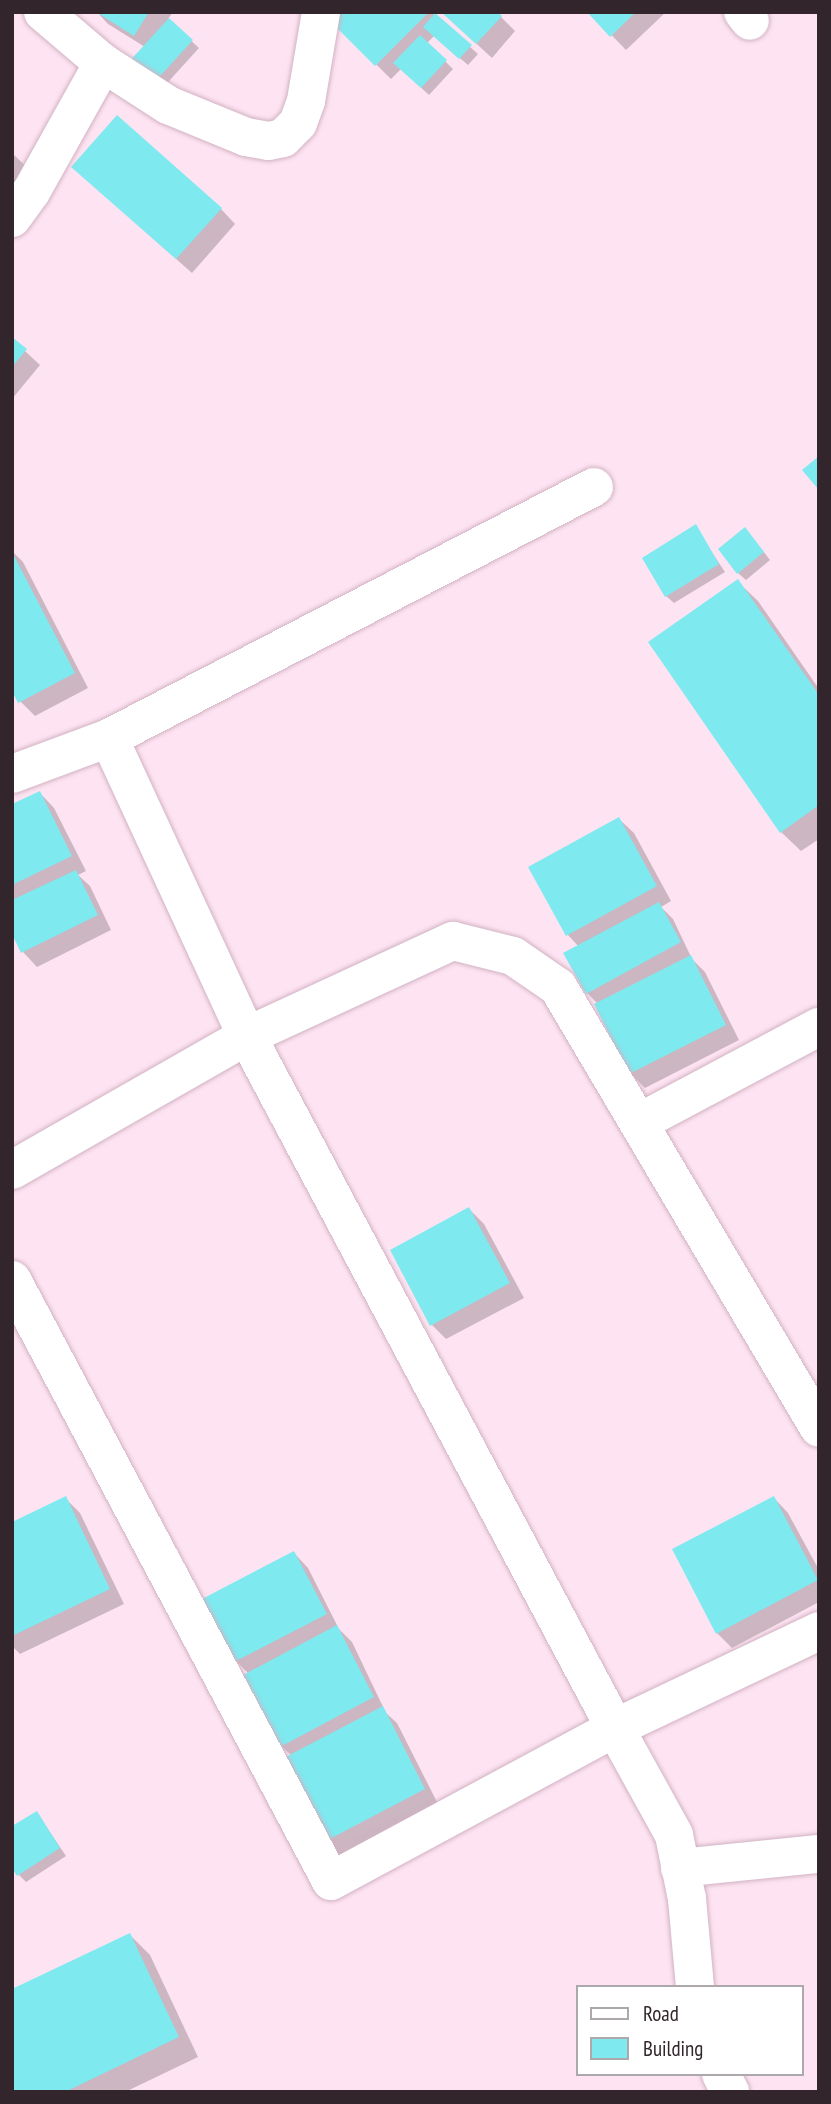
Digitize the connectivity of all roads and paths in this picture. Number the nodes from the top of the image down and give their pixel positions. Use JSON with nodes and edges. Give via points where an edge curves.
{"nodes":[{"id":1,"x":43,"y":12,"type":"edge"},
{"id":2,"x":321,"y":12,"type":"edge"},
{"id":3,"x":103,"y":63,"type":"junction"},
{"id":4,"x":12,"y":218,"type":"edge"},
{"id":5,"x":594,"y":487,"type":"dead end"},
{"id":6,"x":109,"y":738,"type":"junction"},
{"id":7,"x":12,"y":774,"type":"edge"},
{"id":8,"x":819,"y":1027,"type":"edge"},
{"id":9,"x":247,"y":1036,"type":"junction"},
{"id":10,"x":640,"y":1122,"type":"junction"},
{"id":11,"x":12,"y":1170,"type":"edge"},
{"id":12,"x":12,"y":1280,"type":"edge"},
{"id":13,"x":819,"y":1428,"type":"edge"},
{"id":14,"x":819,"y":1631,"type":"edge"},
{"id":15,"x":615,"y":1728,"type":"junction"},
{"id":16,"x":819,"y":1854,"type":"edge"},
{"id":17,"x":680,"y":1868,"type":"junction"},
{"id":18,"x":695,"y":1985,"type":"edge"},
{"id":19,"x":722,"y":2076,"type":"edge"},
{"id":20,"x":730,"y":2092,"type":"edge"}],
"edges":[{"from":1,"to":3,"type":"street"},
{"from":2,"to":3,"type":"street","via":[[306,101],[298,123],[283,138],[246,137],[168,105]]},
{"from":3,"to":4,"type":"street"},
{"from":5,"to":6,"type":"street"},
{"from":6,"to":7,"type":"street"},
{"from":6,"to":9,"type":"street"},
{"from":8,"to":10,"type":"street"},
{"from":9,"to":10,"type":"street","via":[[453,941],[513,956],[558,987]]},
{"from":9,"to":11,"type":"street"},
{"from":9,"to":15,"type":"street"},
{"from":10,"to":13,"type":"street"},
{"from":12,"to":15,"type":"street","via":[[331,1881]]},
{"from":14,"to":15,"type":"street"},
{"from":15,"to":17,"type":"street","via":[[674,1835]]},
{"from":16,"to":17,"type":"street"},
{"from":17,"to":18,"type":"street"},
{"from":19,"to":20,"type":"street"}]}
